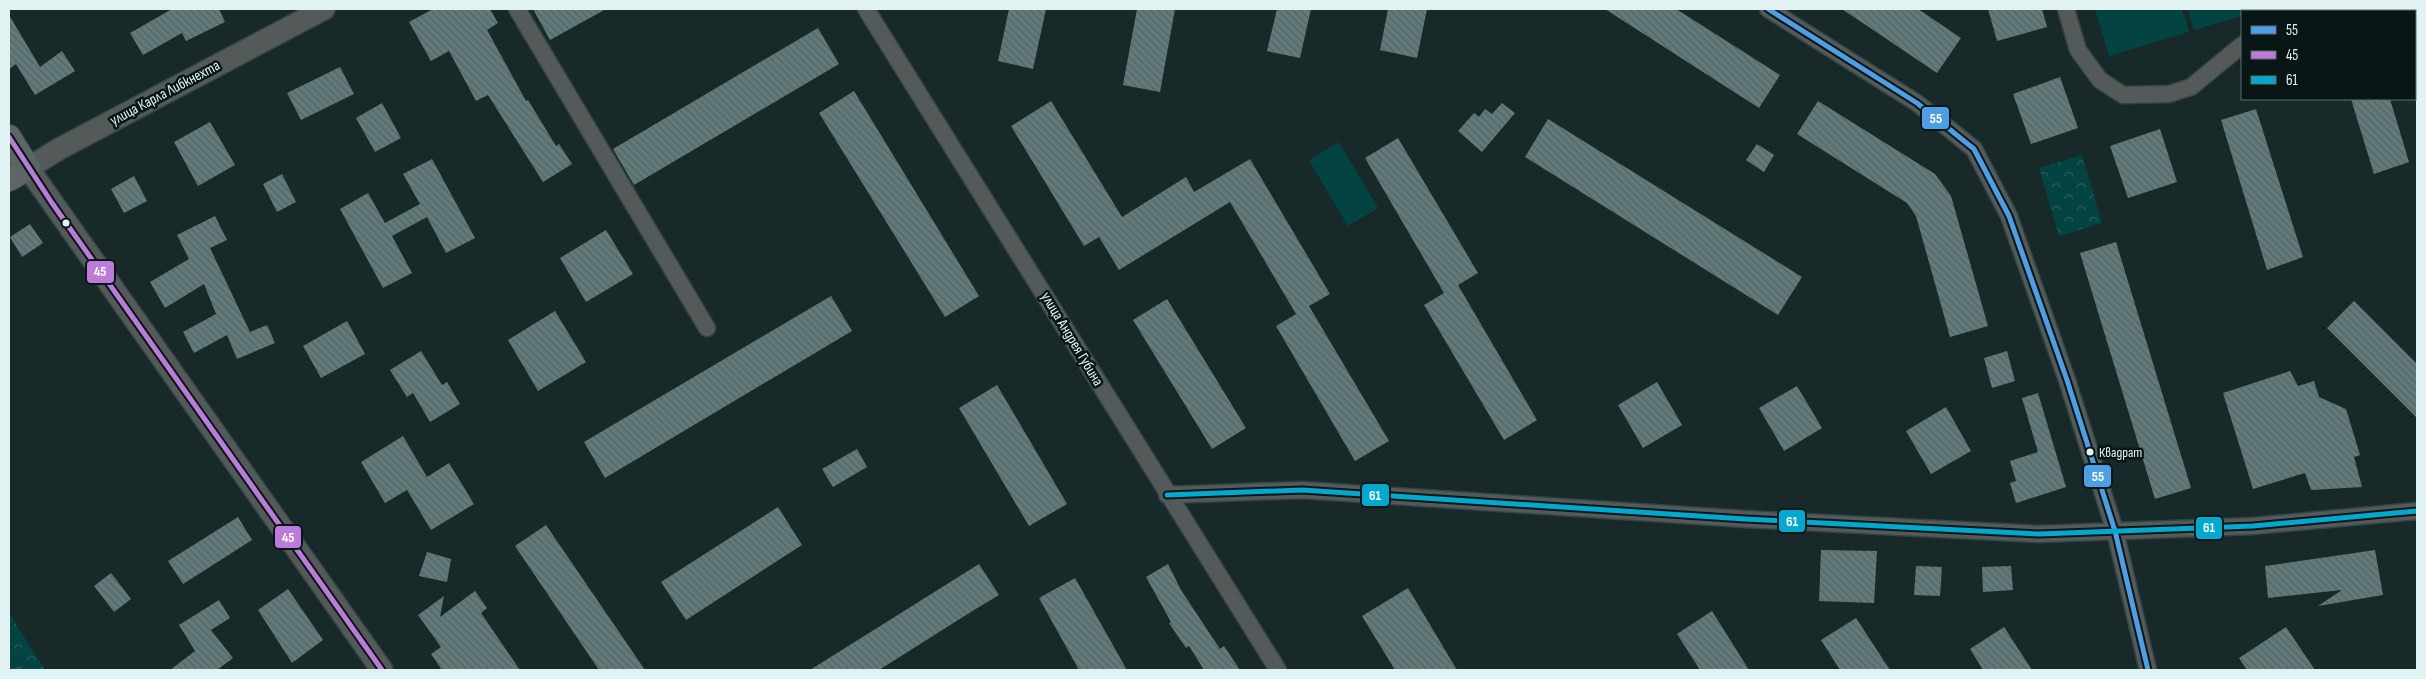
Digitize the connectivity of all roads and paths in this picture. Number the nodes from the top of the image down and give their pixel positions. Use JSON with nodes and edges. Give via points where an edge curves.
{"nodes":[{"id":1,"x":324,"y":9,"type":"edge"},
{"id":2,"x":517,"y":9,"type":"edge"},
{"id":3,"x":866,"y":9,"type":"edge"},
{"id":4,"x":1768,"y":9,"type":"edge"},
{"id":5,"x":2066,"y":9,"type":"edge"},
{"id":6,"x":2241,"y":46,"type":"edge"},
{"id":7,"x":9,"y":137,"type":"edge"},
{"id":8,"x":19,"y":173,"type":"edge"},
{"id":9,"x":707,"y":328,"type":"dead end"},
{"id":10,"x":1166,"y":495,"type":"junction"},
{"id":11,"x":2417,"y":510,"type":"edge"},
{"id":12,"x":2115,"y":531,"type":"junction"},
{"id":13,"x":382,"y":670,"type":"edge"},
{"id":14,"x":1278,"y":670,"type":"edge"},
{"id":15,"x":2148,"y":670,"type":"edge"}],
"edges":[{"from":1,"to":8,"type":"street","name":"улица Карла Либкнехта"},
{"from":2,"to":9,"type":"street"},
{"from":3,"to":10,"type":"street","name":"улица Андрея Губина"},
{"from":4,"to":12,"type":"street","via":[[1917,103],[1974,149],[2009,216],[2067,380]]},
{"from":5,"to":6,"type":"street","via":[[2078,50],[2100,80],[2123,95],[2169,94],[2191,88]]},
{"from":7,"to":8,"type":"main road"},
{"from":8,"to":13,"type":"street"},
{"from":10,"to":12,"type":"street","via":[[1302,490],[1952,530],[2039,534]]},
{"from":10,"to":14,"type":"street","name":"улица Андрея Губина"},
{"from":11,"to":12,"type":"street","via":[[2253,526]]},
{"from":12,"to":15,"type":"street"}]}
